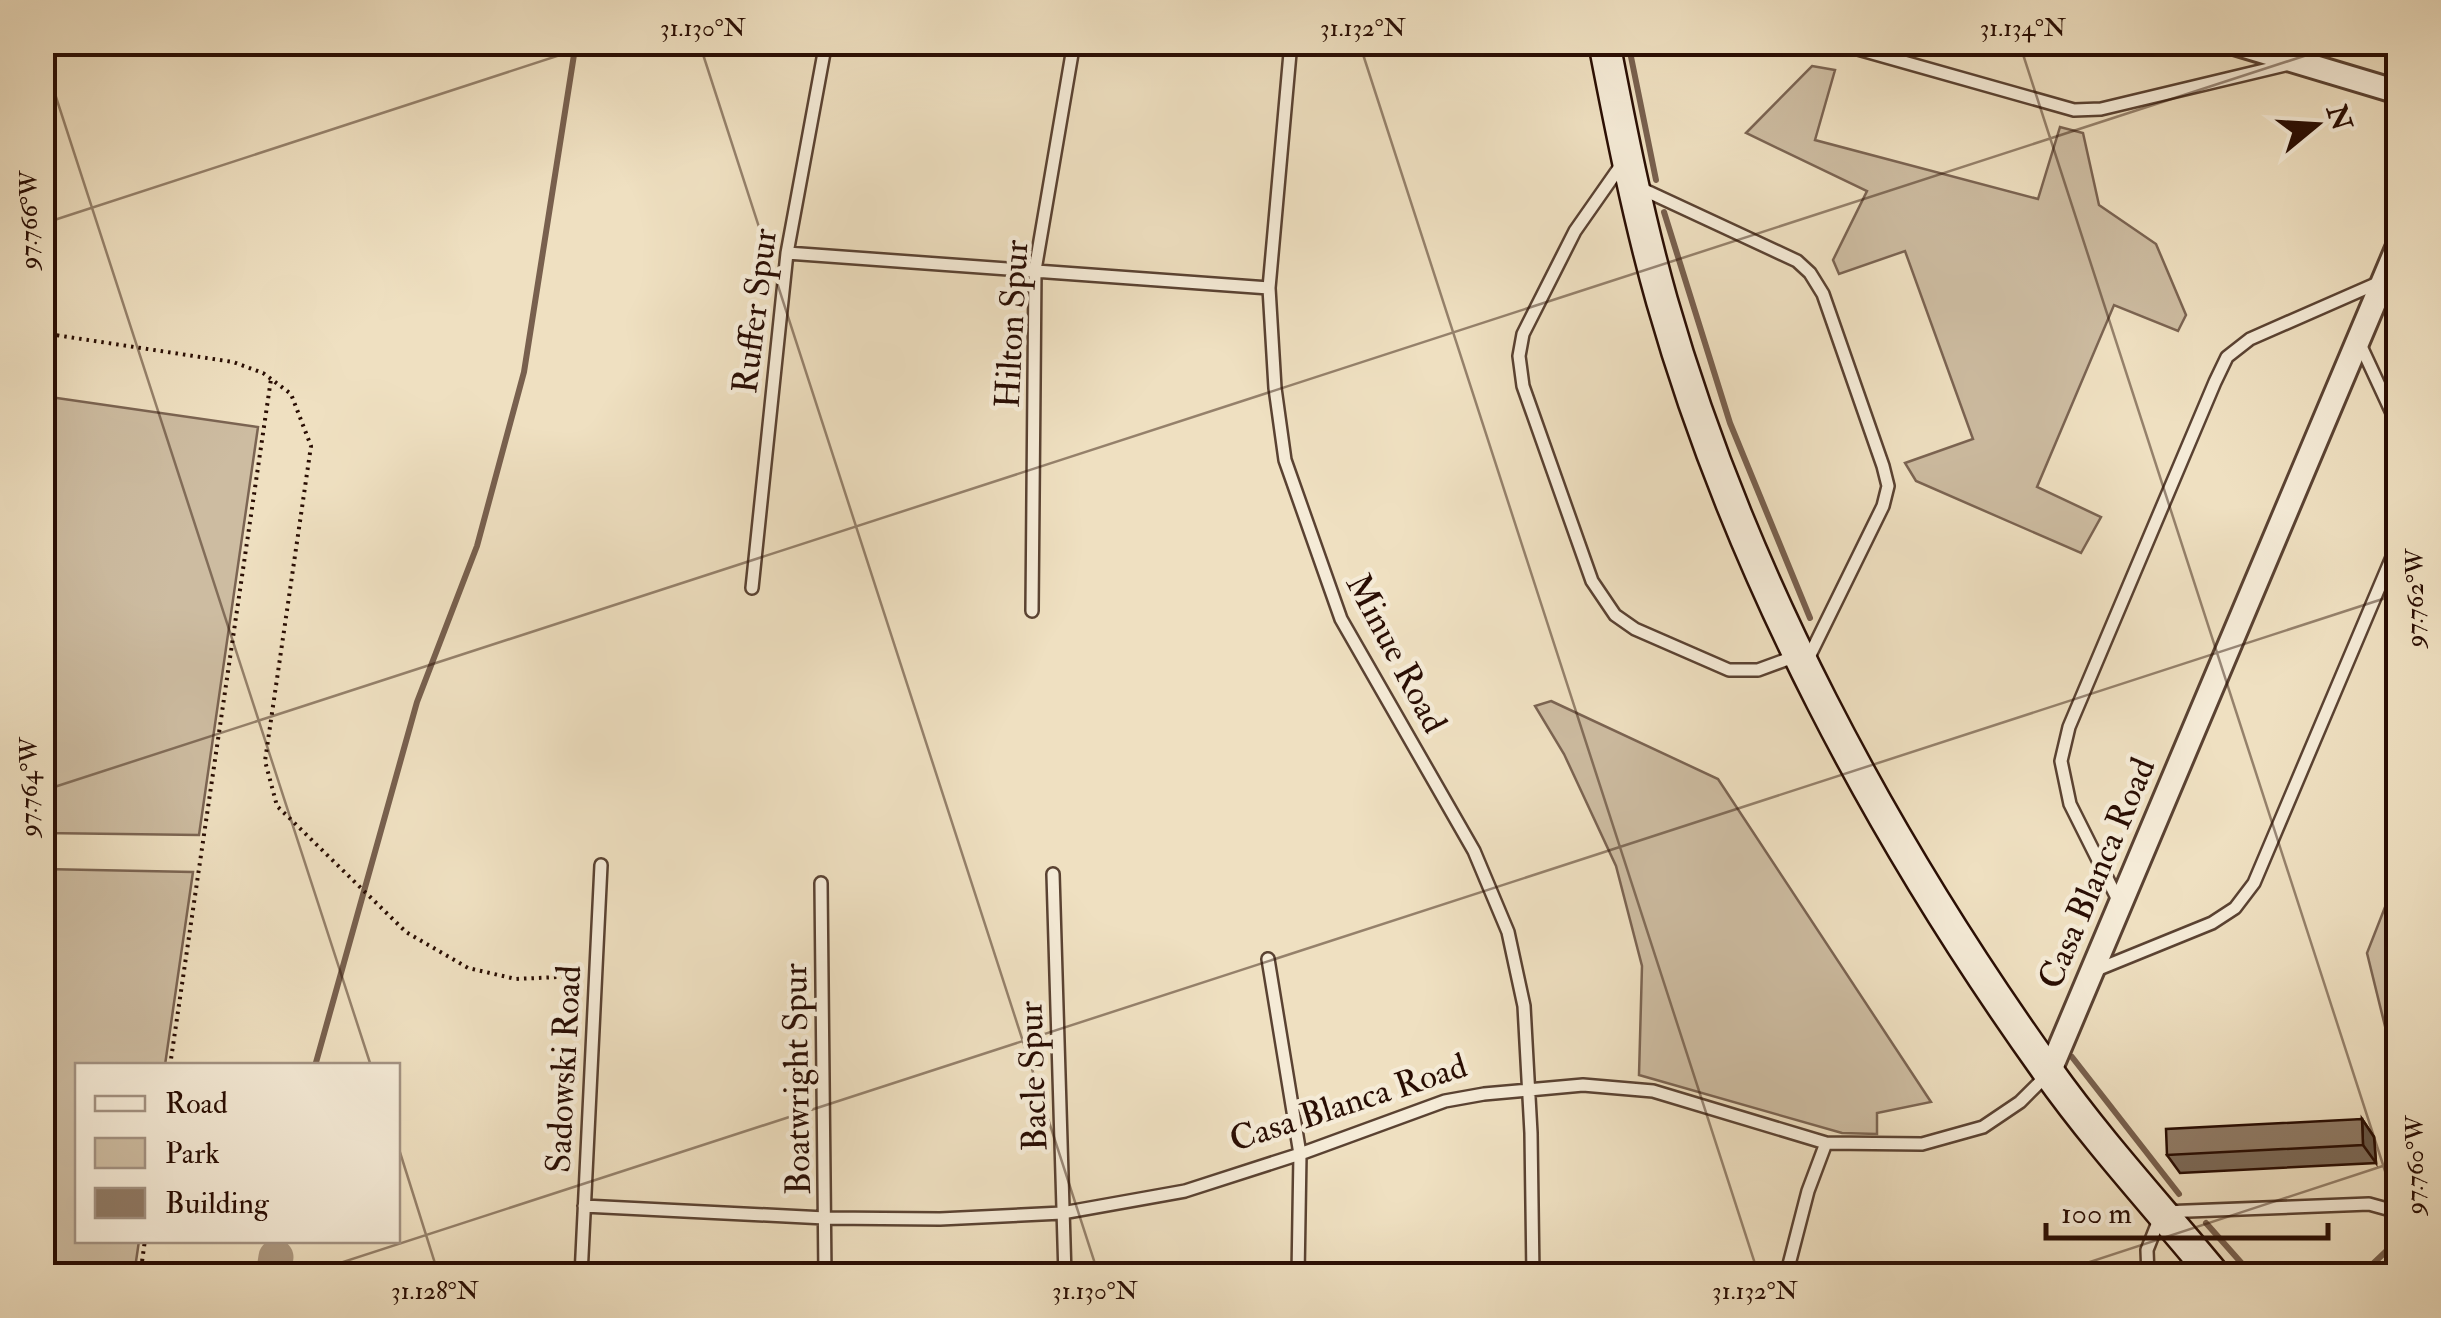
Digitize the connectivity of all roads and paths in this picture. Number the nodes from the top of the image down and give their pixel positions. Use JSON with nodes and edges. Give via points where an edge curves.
{"nodes":[{"id":1,"x":826,"y":42,"type":"edge"},
{"id":2,"x":1074,"y":42,"type":"edge"},
{"id":3,"x":1290,"y":42,"type":"edge"},
{"id":4,"x":1604,"y":42,"type":"edge"},
{"id":5,"x":1832,"y":42,"type":"edge"},
{"id":6,"x":2231,"y":42,"type":"edge"},
{"id":7,"x":2284,"y":42,"type":"edge"},
{"id":8,"x":2302,"y":61,"type":"junction"},
{"id":9,"x":2398,"y":92,"type":"edge"},
{"id":10,"x":1629,"y":170,"type":"junction"},
{"id":11,"x":2398,"y":246,"type":"edge"},
{"id":12,"x":787,"y":253,"type":"junction"},
{"id":13,"x":1035,"y":270,"type":"junction"},
{"id":14,"x":2384,"y":280,"type":"junction"},
{"id":15,"x":1269,"y":288,"type":"junction"},
{"id":16,"x":42,"y":332,"type":"edge"},
{"id":17,"x":2358,"y":341,"type":"junction"},
{"id":18,"x":271,"y":379,"type":"junction"},
{"id":19,"x":2398,"y":426,"type":"edge"},
{"id":20,"x":2398,"y":543,"type":"edge"},
{"id":21,"x":752,"y":588,"type":"dead end"},
{"id":22,"x":1032,"y":612,"type":"dead end"},
{"id":23,"x":1802,"y":660,"type":"junction"},
{"id":24,"x":601,"y":865,"type":"dead end"},
{"id":25,"x":1053,"y":874,"type":"dead end"},
{"id":26,"x":821,"y":882,"type":"dead end"},
{"id":27,"x":2121,"y":906,"type":"junction"},
{"id":28,"x":1268,"y":959,"type":"dead end"},
{"id":29,"x":2094,"y":971,"type":"junction"},
{"id":30,"x":596,"y":975,"type":"junction"},
{"id":31,"x":170,"y":1063,"type":"edge"},
{"id":32,"x":2049,"y":1073,"type":"junction"},
{"id":33,"x":1529,"y":1091,"type":"junction"},
{"id":34,"x":1826,"y":1143,"type":"junction"},
{"id":35,"x":1300,"y":1154,"type":"junction"},
{"id":36,"x":584,"y":1206,"type":"junction"},
{"id":37,"x":1062,"y":1212,"type":"junction"},
{"id":38,"x":2162,"y":1212,"type":"junction"},
{"id":39,"x":2398,"y":1212,"type":"edge"},
{"id":40,"x":825,"y":1218,"type":"junction"},
{"id":41,"x":145,"y":1243,"type":"edge"},
{"id":42,"x":140,"y":1276,"type":"edge"},
{"id":43,"x":581,"y":1276,"type":"edge"},
{"id":44,"x":825,"y":1276,"type":"edge"},
{"id":45,"x":1064,"y":1276,"type":"edge"},
{"id":46,"x":1298,"y":1276,"type":"edge"},
{"id":47,"x":1533,"y":1276,"type":"edge"},
{"id":48,"x":1786,"y":1276,"type":"edge"},
{"id":49,"x":2148,"y":1276,"type":"edge"},
{"id":50,"x":2215,"y":1276,"type":"edge"}],
"edges":[{"from":1,"to":12,"type":"lane","name":"Ruffer Spur"},
{"from":2,"to":13,"type":"lane","name":"Hilton Spur"},
{"from":3,"to":15,"type":"lane","name":"Minue Road"},
{"from":4,"to":10,"type":"street"},
{"from":5,"to":8,"type":"lane","via":[[2074,110]]},
{"from":6,"to":8,"type":"street"},
{"from":7,"to":8,"type":"lane"},
{"from":8,"to":9,"type":"street"},
{"from":10,"to":23,"type":"street","via":[[1662,304],[1718,467]]},
{"from":10,"to":23,"type":"lane","via":[[1810,273],[1884,466],[1883,506]]},
{"from":10,"to":23,"type":"lane","via":[[1576,231],[1523,334],[1523,386],[1592,581],[1615,615],[1729,670]]},
{"from":11,"to":14,"type":"street","name":"Casa Blanca Road"},
{"from":12,"to":13,"type":"lane"},
{"from":12,"to":21,"type":"lane","name":"Ruffer Spur"},
{"from":13,"to":15,"type":"lane"},
{"from":13,"to":22,"type":"lane","name":"Hilton Spur"},
{"from":14,"to":17,"type":"street","name":"Casa Blanca Road"},
{"from":14,"to":27,"type":"lane","via":[[2250,339],[2228,357],[2069,727],[2061,761],[2070,804]]},
{"from":15,"to":33,"type":"lane","name":"Minue Road","via":[[1285,460],[1340,619],[1474,851],[1508,932],[1524,1006]]},
{"from":16,"to":18,"type":"path","via":[[233,362]]},
{"from":17,"to":19,"type":"lane"},
{"from":17,"to":27,"type":"street","name":"Casa Blanca Road"},
{"from":18,"to":30,"type":"path","via":[[291,394],[310,446],[264,762],[277,806],[418,940],[468,968],[516,979]]},
{"from":18,"to":31,"type":"path"},
{"from":20,"to":29,"type":"lane","via":[[2254,883],[2212,923]]},
{"from":23,"to":32,"type":"street","via":[[1893,834]]},
{"from":24,"to":30,"type":"lane","name":"Sadowski Road"},
{"from":25,"to":37,"type":"lane","name":"Bacle Spur"},
{"from":26,"to":40,"type":"lane","name":"Boatwright Spur"},
{"from":27,"to":29,"type":"street","name":"Casa Blanca Road"},
{"from":28,"to":35,"type":"lane"},
{"from":29,"to":32,"type":"street","name":"Casa Blanca Road"},
{"from":30,"to":36,"type":"lane","name":"Sadowski Road"},
{"from":32,"to":34,"type":"lane","name":"Casa Blanca Road","via":[[1983,1127],[1922,1144]]},
{"from":32,"to":38,"type":"street"},
{"from":33,"to":34,"type":"lane","name":"Casa Blanca Road","via":[[1583,1085],[1653,1091]]},
{"from":33,"to":35,"type":"lane","name":"Casa Blanca Road","via":[[1445,1101]]},
{"from":33,"to":47,"type":"lane","name":"Minue Road"},
{"from":34,"to":48,"type":"lane"},
{"from":35,"to":37,"type":"lane","name":"Casa Blanca Road","via":[[1186,1191]]},
{"from":35,"to":46,"type":"lane"},
{"from":36,"to":40,"type":"lane","name":"Casa Blanca Road"},
{"from":36,"to":43,"type":"lane","name":"Sadowski Road"},
{"from":37,"to":40,"type":"lane","name":"Casa Blanca Road"},
{"from":37,"to":45,"type":"lane","name":"Bacle Spur"},
{"from":38,"to":39,"type":"lane","via":[[2369,1204]]},
{"from":38,"to":49,"type":"lane","via":[[2147,1250]]},
{"from":38,"to":50,"type":"street"},
{"from":40,"to":44,"type":"lane","name":"Boatwright Spur"},
{"from":41,"to":42,"type":"path"}]}
